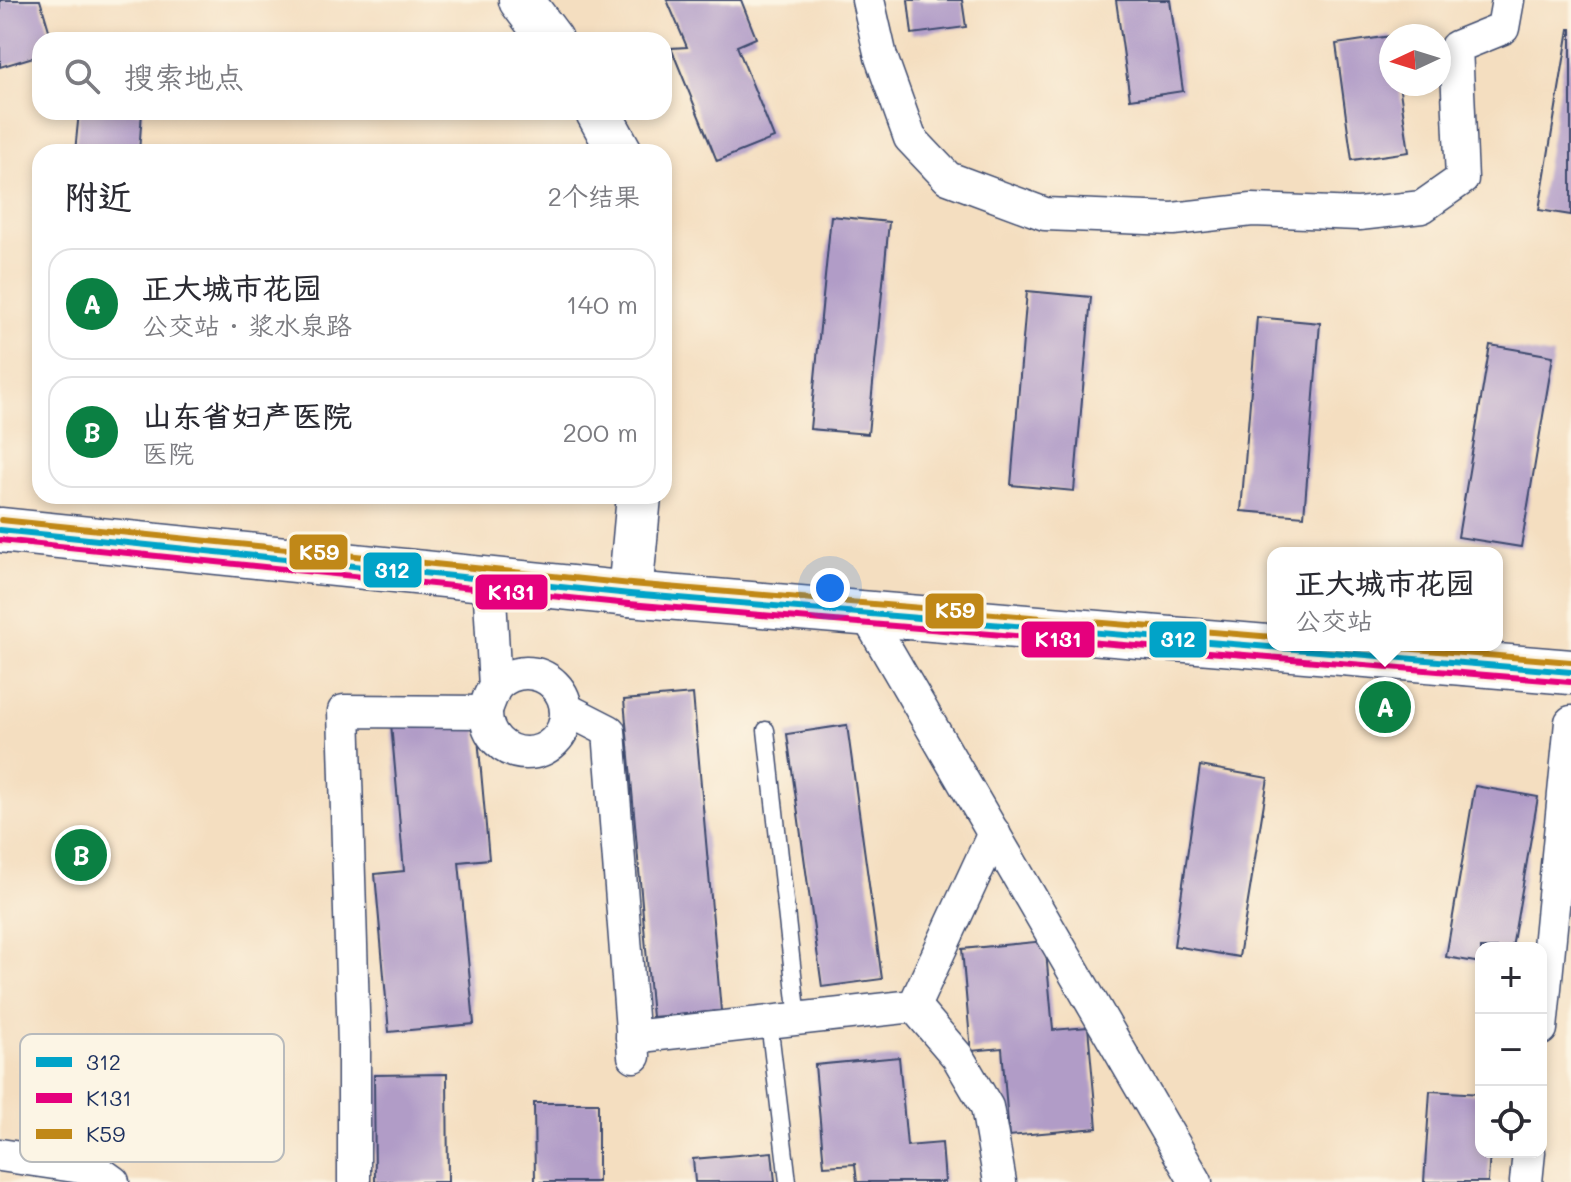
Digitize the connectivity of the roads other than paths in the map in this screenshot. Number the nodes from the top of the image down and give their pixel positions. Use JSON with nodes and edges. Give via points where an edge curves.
{"nodes":[{"id":1,"x":521,"y":0,"type":"edge"},
{"id":2,"x":868,"y":0,"type":"edge"},
{"id":3,"x":1508,"y":0,"type":"edge"},
{"id":4,"x":545,"y":32,"type":"edge"},
{"id":5,"x":602,"y":120,"type":"edge"},
{"id":6,"x":616,"y":144,"type":"edge"},
{"id":7,"x":638,"y":504,"type":"edge"},
{"id":8,"x":0,"y":530,"type":"edge"},
{"id":9,"x":489,"y":580,"type":"junction"},
{"id":10,"x":630,"y":594,"type":"junction"},
{"id":11,"x":866,"y":614,"type":"junction"},
{"id":12,"x":1267,"y":647,"type":"edge"},
{"id":13,"x":1316,"y":651,"type":"edge"},
{"id":14,"x":1571,"y":672,"type":"edge"},
{"id":15,"x":490,"y":699,"type":"junction"},
{"id":16,"x":566,"y":709,"type":"junction"},
{"id":17,"x":1571,"y":722,"type":"edge"},
{"id":18,"x":766,"y":730,"type":"dead end"},
{"id":19,"x":994,"y":833,"type":"junction"},
{"id":20,"x":914,"y":1006,"type":"junction"},
{"id":21,"x":1542,"y":1014,"type":"edge"},
{"id":22,"x":784,"y":1021,"type":"junction"},
{"id":23,"x":0,"y":1155,"type":"edge"},
{"id":24,"x":20,"y":1158,"type":"edge"},
{"id":25,"x":1528,"y":1158,"type":"edge"},
{"id":26,"x":48,"y":1162,"type":"edge"},
{"id":27,"x":113,"y":1182,"type":"edge"},
{"id":28,"x":354,"y":1182,"type":"edge"},
{"id":29,"x":788,"y":1182,"type":"edge"},
{"id":30,"x":1000,"y":1182,"type":"edge"},
{"id":31,"x":1196,"y":1182,"type":"edge"},
{"id":32,"x":1526,"y":1182,"type":"edge"}],
"edges":[{"from":1,"to":4,"type":"main road"},
{"from":2,"to":3,"type":"street","via":[[881,57],[910,138],[948,178],[1045,214],[1173,219],[1252,210],[1359,214],[1422,207],[1462,179],[1456,47],[1503,28]]},
{"from":5,"to":6,"type":"main road"},
{"from":7,"to":10,"type":"main road"},
{"from":8,"to":9,"type":"main road"},
{"from":9,"to":10,"type":"main road"},
{"from":9,"to":15,"type":"street"},
{"from":10,"to":11,"type":"main road"},
{"from":11,"to":12,"type":"main road"},
{"from":11,"to":19,"type":"street"},
{"from":13,"to":14,"type":"main road"},
{"from":15,"to":16,"type":"street","via":[[505,678],[531,673],[555,685]]},
{"from":15,"to":16,"type":"street","via":[[486,725],[493,737],[502,747],[527,754],[552,745],[561,735]]},
{"from":15,"to":28,"type":"street","via":[[344,711]]},
{"from":16,"to":22,"type":"street","via":[[609,731],[633,1042]]},
{"from":17,"to":21,"type":"street"},
{"from":18,"to":22,"type":"lane"},
{"from":19,"to":20,"type":"street"},
{"from":19,"to":31,"type":"street"},
{"from":20,"to":22,"type":"street"},
{"from":20,"to":30,"type":"street","via":[[957,1056],[987,1107]]},
{"from":22,"to":29,"type":"lane"},
{"from":23,"to":24,"type":"street"},
{"from":25,"to":32,"type":"street"},
{"from":26,"to":27,"type":"street","via":[[95,1169]]}]}
